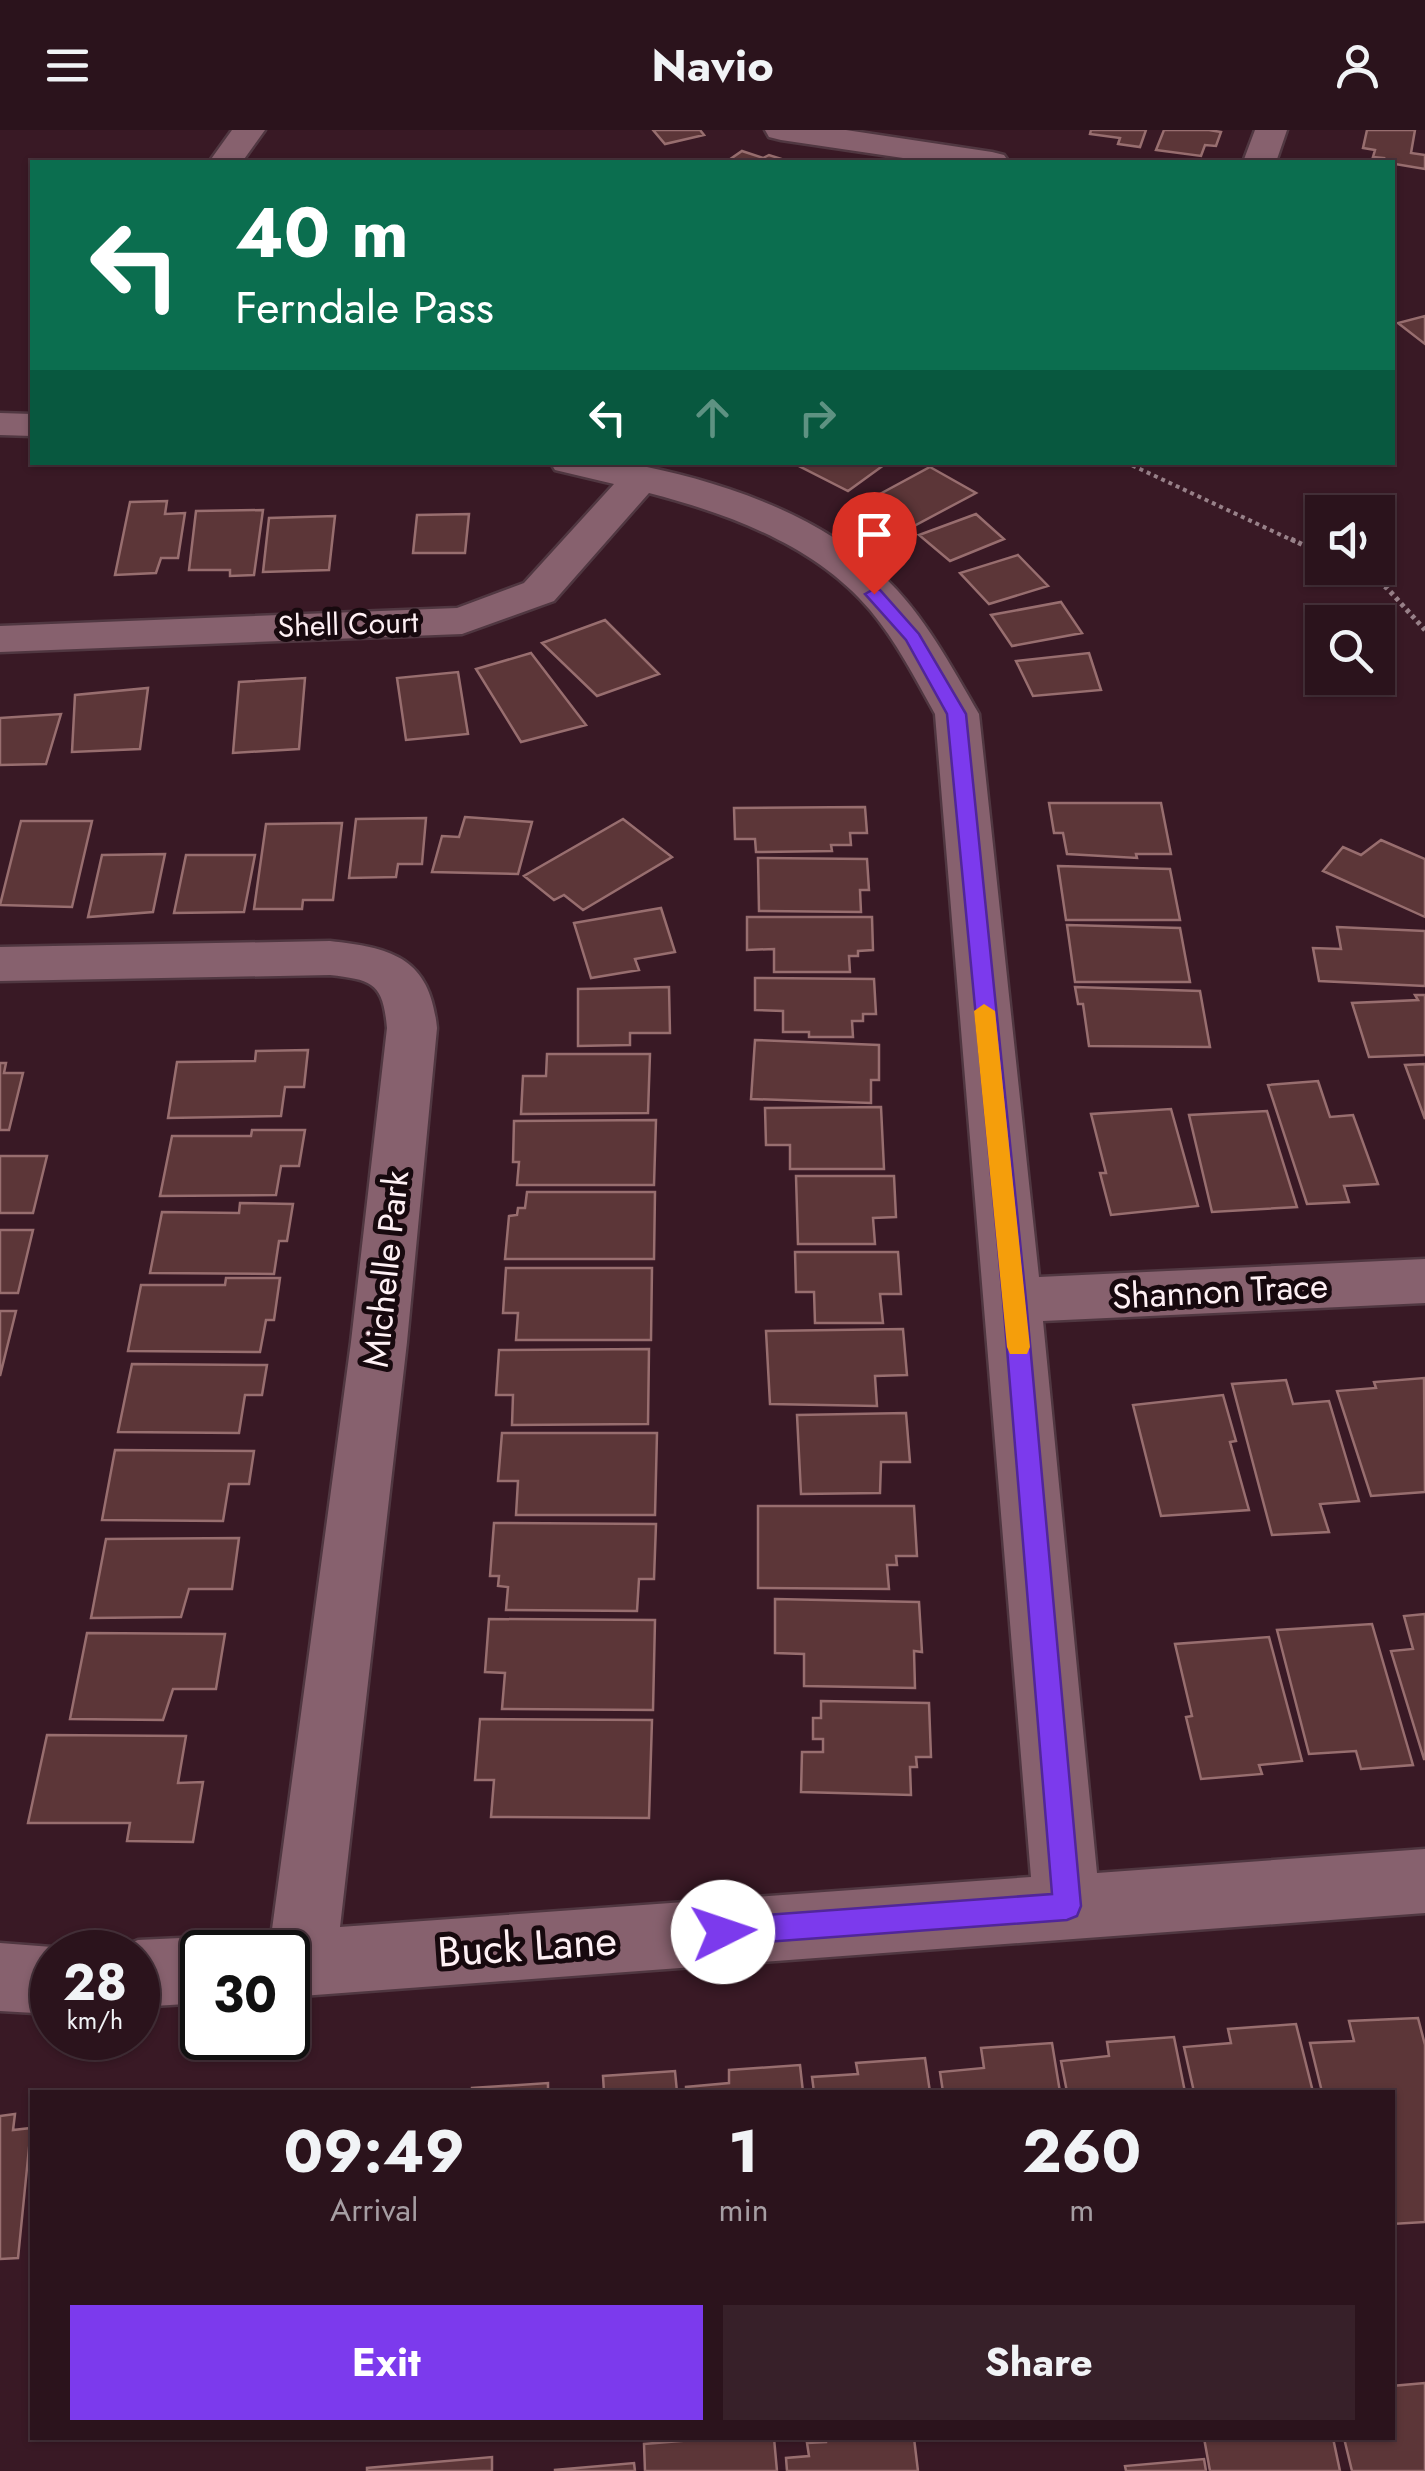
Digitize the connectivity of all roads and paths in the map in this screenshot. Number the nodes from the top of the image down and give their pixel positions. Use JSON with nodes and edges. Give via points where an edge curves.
{"nodes":[{"id":1,"x":249,"y":130,"type":"edge"},
{"id":2,"x":781,"y":130,"type":"edge"},
{"id":3,"x":1271,"y":130,"type":"edge"},
{"id":4,"x":226,"y":160,"type":"edge"},
{"id":5,"x":979,"y":160,"type":"edge"},
{"id":6,"x":1261,"y":160,"type":"edge"},
{"id":7,"x":0,"y":424,"type":"edge"},
{"id":8,"x":30,"y":425,"type":"edge"},
{"id":9,"x":582,"y":465,"type":"edge"},
{"id":10,"x":1131,"y":465,"type":"edge"},
{"id":11,"x":641,"y":478,"type":"junction"},
{"id":12,"x":1305,"y":546,"type":"edge"},
{"id":13,"x":1381,"y":585,"type":"edge"},
{"id":14,"x":1425,"y":630,"type":"edge"},
{"id":15,"x":0,"y":639,"type":"edge"},
{"id":16,"x":0,"y":964,"type":"edge"},
{"id":17,"x":1425,"y":1281,"type":"edge"},
{"id":18,"x":1014,"y":1300,"type":"junction"},
{"id":19,"x":1425,"y":1881,"type":"edge"},
{"id":20,"x":1067,"y":1906,"type":"junction"},
{"id":21,"x":299,"y":1930,"type":"edge"},
{"id":22,"x":310,"y":1962,"type":"edge"},
{"id":23,"x":0,"y":1977,"type":"edge"},
{"id":24,"x":30,"y":1979,"type":"edge"}],
"edges":[{"from":1,"to":4,"type":"street"},
{"from":2,"to":5,"type":"street"},
{"from":3,"to":6,"type":"street"},
{"from":7,"to":8,"type":"street"},
{"from":9,"to":11,"type":"street"},
{"from":10,"to":12,"type":"path"},
{"from":11,"to":15,"type":"street","name":"Shell Court","via":[[539,592],[462,621]]},
{"from":11,"to":18,"type":"street","via":[[770,518],[855,572],[913,638],[956,714]]},
{"from":13,"to":14,"type":"path"},
{"from":16,"to":21,"type":"street","name":"Michelle Park","via":[[330,958],[388,970],[411,998],[378,1342]]},
{"from":17,"to":18,"type":"street","name":"Shannon Trace"},
{"from":18,"to":20,"type":"street"},
{"from":19,"to":20,"type":"street","name":"Buck Lane"},
{"from":20,"to":22,"type":"street","name":"Buck Lane"},
{"from":23,"to":24,"type":"street"}]}
